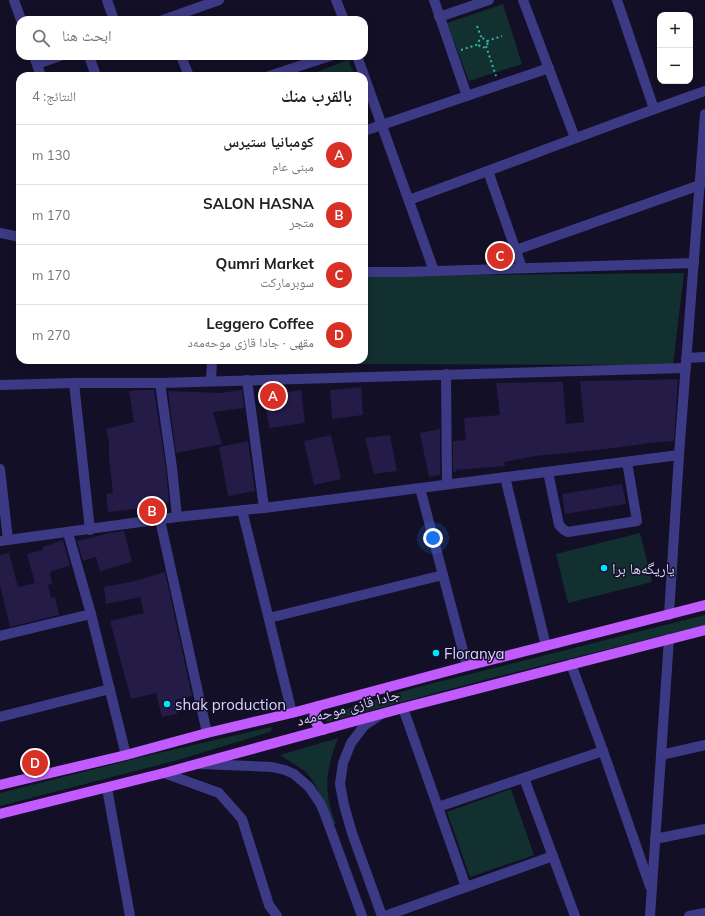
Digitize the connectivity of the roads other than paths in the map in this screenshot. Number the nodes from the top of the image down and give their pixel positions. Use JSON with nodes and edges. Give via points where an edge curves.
{"nodes":[{"id":1,"x":14,"y":0,"type":"edge"},
{"id":2,"x":107,"y":0,"type":"edge"},
{"id":3,"x":220,"y":0,"type":"edge"},
{"id":4,"x":336,"y":0,"type":"edge"},
{"id":5,"x":434,"y":0,"type":"edge"},
{"id":6,"x":490,"y":0,"type":"edge"},
{"id":7,"x":523,"y":0,"type":"edge"},
{"id":8,"x":617,"y":0,"type":"edge"},
{"id":9,"x":196,"y":4,"type":"edge"},
{"id":10,"x":20,"y":16,"type":"edge"},
{"id":11,"x":113,"y":16,"type":"edge"},
{"id":12,"x":173,"y":16,"type":"edge"},
{"id":13,"x":342,"y":16,"type":"edge"},
{"id":14,"x":440,"y":17,"type":"junction"},
{"id":15,"x":36,"y":60,"type":"edge"},
{"id":16,"x":90,"y":60,"type":"edge"},
{"id":17,"x":183,"y":60,"type":"edge"},
{"id":18,"x":318,"y":60,"type":"edge"},
{"id":19,"x":358,"y":60,"type":"edge"},
{"id":20,"x":549,"y":68,"type":"junction"},
{"id":21,"x":40,"y":72,"type":"edge"},
{"id":22,"x":95,"y":72,"type":"edge"},
{"id":23,"x":187,"y":72,"type":"edge"},
{"id":24,"x":283,"y":72,"type":"edge"},
{"id":25,"x":363,"y":72,"type":"edge"},
{"id":26,"x":368,"y":86,"type":"edge"},
{"id":27,"x":705,"y":91,"type":"edge"},
{"id":28,"x":467,"y":96,"type":"junction"},
{"id":29,"x":654,"y":109,"type":"junction"},
{"id":30,"x":705,"y":114,"type":"edge"},
{"id":31,"x":382,"y":125,"type":"junction"},
{"id":32,"x":368,"y":130,"type":"edge"},
{"id":33,"x":575,"y":138,"type":"junction"},
{"id":34,"x":488,"y":171,"type":"junction"},
{"id":35,"x":700,"y":185,"type":"junction"},
{"id":36,"x":408,"y":200,"type":"junction"},
{"id":37,"x":0,"y":233,"type":"edge"},
{"id":38,"x":16,"y":236,"type":"edge"},
{"id":39,"x":516,"y":250,"type":"junction"},
{"id":40,"x":698,"y":256,"type":"edge"},
{"id":41,"x":522,"y":268,"type":"junction"},
{"id":42,"x":434,"y":271,"type":"junction"},
{"id":43,"x":368,"y":272,"type":"edge"},
{"id":44,"x":705,"y":357,"type":"edge"},
{"id":45,"x":686,"y":358,"type":"junction"},
{"id":46,"x":212,"y":364,"type":"edge"},
{"id":47,"x":686,"y":368,"type":"junction"},
{"id":48,"x":446,"y":374,"type":"junction"},
{"id":49,"x":247,"y":380,"type":"junction"},
{"id":50,"x":211,"y":381,"type":"junction"},
{"id":51,"x":74,"y":383,"type":"junction"},
{"id":52,"x":160,"y":383,"type":"junction"},
{"id":53,"x":0,"y":385,"type":"edge"},
{"id":54,"x":679,"y":455,"type":"junction"},
{"id":55,"x":627,"y":462,"type":"junction"},
{"id":56,"x":0,"y":469,"type":"edge"},
{"id":57,"x":548,"y":472,"type":"junction"},
{"id":58,"x":505,"y":477,"type":"junction"},
{"id":59,"x":447,"y":484,"type":"junction"},
{"id":60,"x":420,"y":488,"type":"junction"},
{"id":61,"x":264,"y":508,"type":"junction"},
{"id":62,"x":242,"y":510,"type":"junction"},
{"id":63,"x":177,"y":517,"type":"junction"},
{"id":64,"x":160,"y":520,"type":"junction"},
{"id":65,"x":90,"y":530,"type":"junction"},
{"id":66,"x":68,"y":533,"type":"junction"},
{"id":67,"x":4,"y":541,"type":"edge"},
{"id":68,"x":443,"y":575,"type":"junction"},
{"id":69,"x":705,"y":605,"type":"edge"},
{"id":70,"x":91,"y":614,"type":"junction"},
{"id":71,"x":669,"y":615,"type":"junction"},
{"id":72,"x":269,"y":618,"type":"junction"},
{"id":73,"x":705,"y":630,"type":"edge"},
{"id":74,"x":0,"y":636,"type":"edge"},
{"id":75,"x":669,"y":639,"type":"junction"},
{"id":76,"x":546,"y":646,"type":"junction"},
{"id":77,"x":571,"y":664,"type":"junction"},
{"id":78,"x":468,"y":666,"type":"junction"},
{"id":79,"x":110,"y":688,"type":"junction"},
{"id":80,"x":318,"y":706,"type":"junction"},
{"id":81,"x":403,"y":708,"type":"junction"},
{"id":82,"x":292,"y":714,"type":"junction"},
{"id":83,"x":381,"y":714,"type":"junction"},
{"id":84,"x":0,"y":717,"type":"edge"},
{"id":85,"x":323,"y":730,"type":"junction"},
{"id":86,"x":207,"y":733,"type":"junction"},
{"id":87,"x":705,"y":745,"type":"edge"},
{"id":88,"x":604,"y":751,"type":"junction"},
{"id":89,"x":126,"y":754,"type":"junction"},
{"id":90,"x":661,"y":755,"type":"junction"},
{"id":91,"x":198,"y":764,"type":"junction"},
{"id":92,"x":164,"y":773,"type":"junction"},
{"id":93,"x":524,"y":778,"type":"junction"},
{"id":94,"x":0,"y":786,"type":"edge"},
{"id":95,"x":106,"y":788,"type":"junction"},
{"id":96,"x":438,"y":807,"type":"junction"},
{"id":97,"x":1,"y":814,"type":"edge"},
{"id":98,"x":705,"y":829,"type":"edge"},
{"id":99,"x":352,"y":832,"type":"junction"},
{"id":100,"x":334,"y":839,"type":"junction"},
{"id":101,"x":655,"y":839,"type":"junction"},
{"id":102,"x":553,"y":856,"type":"junction"},
{"id":103,"x":466,"y":887,"type":"junction"},
{"id":104,"x":652,"y":891,"type":"junction"},
{"id":105,"x":705,"y":913,"type":"edge"},
{"id":106,"x":647,"y":915,"type":"edge"},
{"id":107,"x":130,"y":916,"type":"edge"},
{"id":108,"x":277,"y":916,"type":"edge"},
{"id":109,"x":362,"y":916,"type":"edge"},
{"id":110,"x":382,"y":916,"type":"edge"},
{"id":111,"x":385,"y":916,"type":"edge"},
{"id":112,"x":575,"y":916,"type":"edge"},
{"id":113,"x":689,"y":916,"type":"edge"}],
"edges":[{"from":1,"to":10,"type":"street"},
{"from":2,"to":11,"type":"street"},
{"from":3,"to":9,"type":"street"},
{"from":4,"to":13,"type":"street"},
{"from":5,"to":14,"type":"street"},
{"from":6,"to":14,"type":"street"},
{"from":7,"to":20,"type":"street"},
{"from":8,"to":29,"type":"street"},
{"from":9,"to":12,"type":"street"},
{"from":14,"to":28,"type":"street"},
{"from":15,"to":21,"type":"street"},
{"from":16,"to":22,"type":"street"},
{"from":17,"to":23,"type":"street"},
{"from":18,"to":24,"type":"street"},
{"from":19,"to":25,"type":"street"},
{"from":20,"to":28,"type":"street"},
{"from":20,"to":33,"type":"street"},
{"from":26,"to":31,"type":"street"},
{"from":27,"to":29,"type":"street"},
{"from":28,"to":31,"type":"street"},
{"from":29,"to":33,"type":"street"},
{"from":30,"to":35,"type":"street"},
{"from":31,"to":32,"type":"street"},
{"from":31,"to":36,"type":"street"},
{"from":33,"to":34,"type":"street"},
{"from":34,"to":36,"type":"street"},
{"from":34,"to":39,"type":"street"},
{"from":35,"to":39,"type":"street"},
{"from":35,"to":40,"type":"street"},
{"from":36,"to":42,"type":"street"},
{"from":37,"to":38,"type":"street"},
{"from":39,"to":41,"type":"street"},
{"from":40,"to":41,"type":"street"},
{"from":40,"to":45,"type":"street"},
{"from":41,"to":42,"type":"street"},
{"from":42,"to":43,"type":"street"},
{"from":44,"to":45,"type":"street"},
{"from":45,"to":47,"type":"street"},
{"from":46,"to":50,"type":"street"},
{"from":47,"to":48,"type":"street"},
{"from":47,"to":54,"type":"street"},
{"from":48,"to":49,"type":"street"},
{"from":48,"to":59,"type":"street"},
{"from":49,"to":50,"type":"street"},
{"from":49,"to":61,"type":"street"},
{"from":50,"to":52,"type":"street"},
{"from":51,"to":52,"type":"street"},
{"from":51,"to":53,"type":"street"},
{"from":51,"to":65,"type":"street"},
{"from":52,"to":63,"type":"street"},
{"from":54,"to":55,"type":"street"},
{"from":54,"to":71,"type":"street"},
{"from":55,"to":57,"type":"street"},
{"from":55,"to":57,"type":"street","via":[[637,521],[568,532],[559,526]]},
{"from":56,"to":67,"type":"street"},
{"from":57,"to":58,"type":"street"},
{"from":58,"to":59,"type":"street"},
{"from":58,"to":76,"type":"street"},
{"from":59,"to":60,"type":"street"},
{"from":60,"to":61,"type":"street"},
{"from":60,"to":68,"type":"street"},
{"from":61,"to":62,"type":"street"},
{"from":62,"to":63,"type":"street"},
{"from":62,"to":72,"type":"street"},
{"from":63,"to":64,"type":"street"},
{"from":64,"to":65,"type":"street"},
{"from":64,"to":86,"type":"street"},
{"from":65,"to":66,"type":"street"},
{"from":66,"to":67,"type":"street"},
{"from":66,"to":70,"type":"street"},
{"from":68,"to":72,"type":"street"},
{"from":68,"to":78,"type":"street"},
{"from":69,"to":71,"type":"main road","name":"جادا قازی موحەمەد"},
{"from":70,"to":74,"type":"street"},
{"from":70,"to":79,"type":"street"},
{"from":71,"to":76,"type":"main road","name":"جادا قازی موحەمەد"},
{"from":72,"to":82,"type":"street"},
{"from":73,"to":75,"type":"main road","name":"جادا قازی موحەمەد"},
{"from":75,"to":77,"type":"main road","name":"جادا قازی موحەمەد"},
{"from":75,"to":90,"type":"street"},
{"from":76,"to":78,"type":"main road","name":"جادا قازی موحەمەد"},
{"from":77,"to":81,"type":"main road","name":"جادا قازی موحەمەد"},
{"from":77,"to":88,"type":"street"},
{"from":78,"to":80,"type":"main road","name":"جادا قازی موحەمەد"},
{"from":79,"to":84,"type":"street"},
{"from":79,"to":89,"type":"street"},
{"from":80,"to":82,"type":"main road","name":"جادا قازی موحەمەد"},
{"from":80,"to":85,"type":"main road","via":[[314,714],[315,720]]},
{"from":81,"to":83,"type":"main road","name":"جادا قازی موحەمەد"},
{"from":81,"to":96,"type":"street"},
{"from":82,"to":86,"type":"main road","name":"جادا قازی موحەمەد"},
{"from":83,"to":85,"type":"main road","name":"جادا قازی موحەمەد"},
{"from":83,"to":99,"type":"street","via":[[364,726],[351,743],[343,763],[340,784]]},
{"from":85,"to":91,"type":"main road","name":"جادا قازی موحەمەد"},
{"from":86,"to":89,"type":"main road","name":"جادا قازی موحەمەد"},
{"from":87,"to":90,"type":"street"},
{"from":88,"to":93,"type":"street"},
{"from":88,"to":104,"type":"street"},
{"from":89,"to":94,"type":"main road","name":"جادا قازی موحەمەد"},
{"from":90,"to":101,"type":"street"},
{"from":91,"to":92,"type":"main road","name":"جادا قازی موحەمەد"},
{"from":91,"to":100,"type":"street","via":[[272,767],[294,774],[315,794]]},
{"from":92,"to":95,"type":"main road","name":"جادا قازی موحەمەد"},
{"from":92,"to":108,"type":"street","via":[[219,793],[242,819],[269,905]]},
{"from":93,"to":96,"type":"street"},
{"from":93,"to":102,"type":"street"},
{"from":95,"to":97,"type":"main road","name":"جادا قازی موحەمەد"},
{"from":95,"to":107,"type":"street"},
{"from":96,"to":103,"type":"street"},
{"from":98,"to":101,"type":"street"},
{"from":99,"to":100,"type":"street"},
{"from":99,"to":110,"type":"street"},
{"from":100,"to":109,"type":"street"},
{"from":101,"to":104,"type":"street"},
{"from":102,"to":103,"type":"street"},
{"from":102,"to":112,"type":"street"},
{"from":103,"to":111,"type":"street"},
{"from":104,"to":106,"type":"street"},
{"from":105,"to":113,"type":"street"}]}
